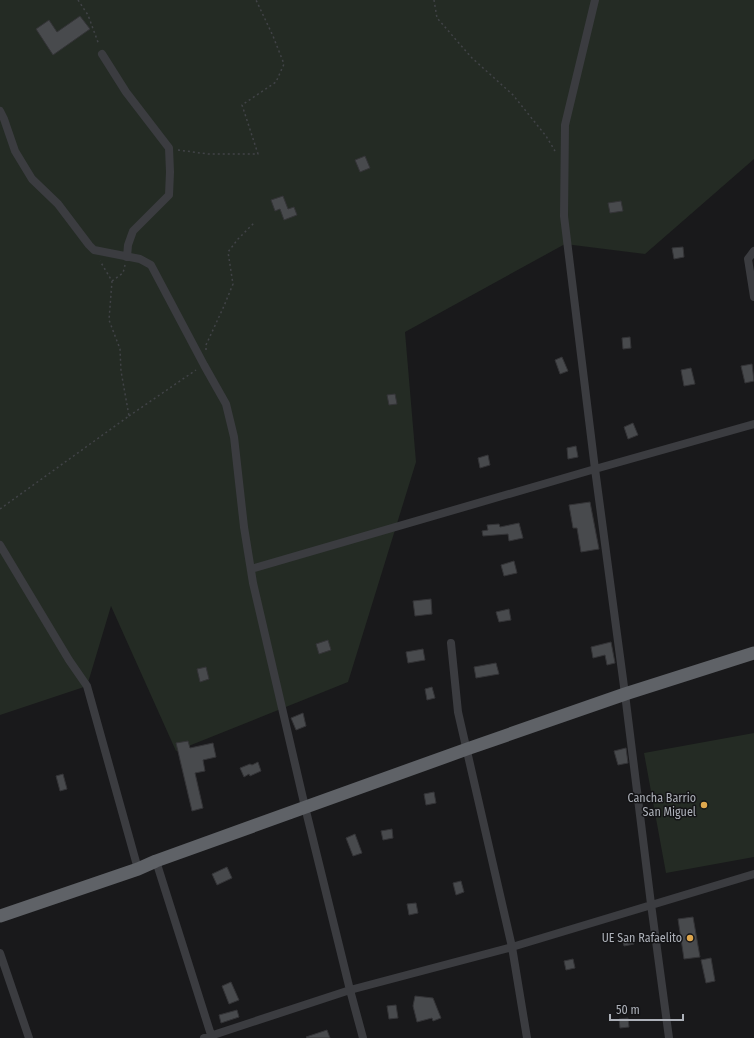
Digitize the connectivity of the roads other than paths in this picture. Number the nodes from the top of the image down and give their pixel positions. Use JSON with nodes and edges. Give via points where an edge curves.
{"nodes":[{"id":1,"x":595,"y":0,"type":"edge"},
{"id":2,"x":102,"y":54,"type":"road end"},
{"id":3,"x":0,"y":111,"type":"edge"},
{"id":4,"x":754,"y":251,"type":"edge"},
{"id":5,"x":127,"y":257,"type":"junction"},
{"id":6,"x":754,"y":297,"type":"edge"},
{"id":7,"x":754,"y":424,"type":"edge"},
{"id":8,"x":595,"y":469,"type":"junction"},
{"id":9,"x":0,"y":545,"type":"edge"},
{"id":10,"x":251,"y":569,"type":"junction"},
{"id":11,"x":451,"y":643,"type":"dead end"},
{"id":12,"x":754,"y":652,"type":"edge"},
{"id":13,"x":625,"y":694,"type":"junction"},
{"id":14,"x":467,"y":749,"type":"junction"},
{"id":15,"x":305,"y":807,"type":"junction"},
{"id":16,"x":156,"y":861,"type":"junction"},
{"id":17,"x":138,"y":869,"type":"junction"},
{"id":18,"x":754,"y":874,"type":"edge"},
{"id":19,"x":650,"y":904,"type":"junction"},
{"id":20,"x":0,"y":916,"type":"edge"},
{"id":21,"x":512,"y":947,"type":"junction"},
{"id":22,"x":0,"y":953,"type":"edge"},
{"id":23,"x":350,"y":990,"type":"junction"},
{"id":24,"x":209,"y":1037,"type":"edge"},
{"id":25,"x":29,"y":1038,"type":"edge"},
{"id":26,"x":363,"y":1038,"type":"edge"},
{"id":27,"x":526,"y":1038,"type":"edge"},
{"id":28,"x":669,"y":1038,"type":"edge"}],
"edges":[{"from":1,"to":8,"type":"street","via":[[565,125],[564,166],[564,216]]},
{"from":2,"to":5,"type":"street","via":[[126,92],[169,148],[169,196],[133,231]]},
{"from":3,"to":5,"type":"street","via":[[15,151],[32,179],[58,204],[89,245],[94,250]]},
{"from":4,"to":6,"type":"street","via":[[748,259]]},
{"from":5,"to":10,"type":"street","via":[[151,265],[226,404],[234,437]]},
{"from":7,"to":8,"type":"street"},
{"from":8,"to":10,"type":"street"},
{"from":8,"to":13,"type":"street"},
{"from":9,"to":17,"type":"street","via":[[87,686]]},
{"from":10,"to":15,"type":"street"},
{"from":11,"to":14,"type":"street","via":[[458,712]]},
{"from":12,"to":13,"type":"highway"},
{"from":13,"to":14,"type":"highway"},
{"from":13,"to":19,"type":"street"},
{"from":14,"to":15,"type":"highway"},
{"from":14,"to":21,"type":"street"},
{"from":15,"to":16,"type":"highway"},
{"from":15,"to":23,"type":"street"},
{"from":16,"to":17,"type":"highway"},
{"from":16,"to":24,"type":"street"},
{"from":17,"to":20,"type":"highway"},
{"from":18,"to":19,"type":"street"},
{"from":19,"to":21,"type":"street"},
{"from":19,"to":28,"type":"street"},
{"from":21,"to":23,"type":"street"},
{"from":21,"to":27,"type":"street"},
{"from":22,"to":25,"type":"street"},
{"from":23,"to":24,"type":"street"},
{"from":23,"to":26,"type":"street"}]}
